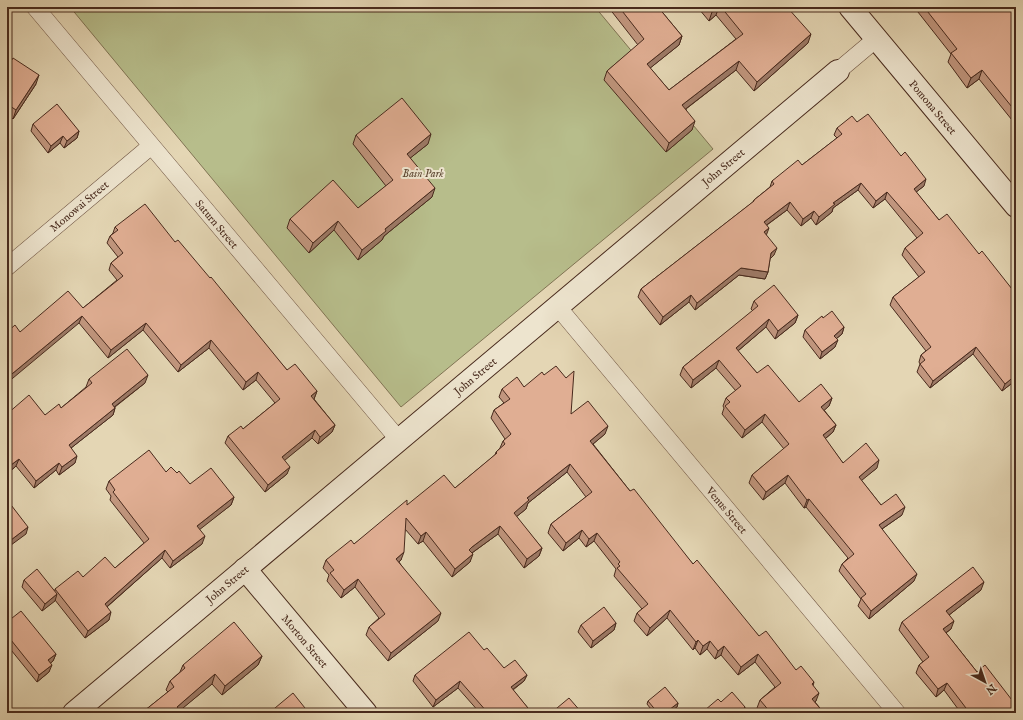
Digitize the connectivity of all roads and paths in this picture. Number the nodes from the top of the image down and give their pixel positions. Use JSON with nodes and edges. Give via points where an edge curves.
{"nodes":[{"id":1,"x":35,"y":7,"type":"edge"},
{"id":2,"x":850,"y":7,"type":"edge"},
{"id":3,"x":876,"y":39,"type":"junction"},
{"id":4,"x":838,"y":71,"type":"joint"},
{"id":5,"x":151,"y":146,"type":"junction"},
{"id":6,"x":1016,"y":206,"type":"edge"},
{"id":7,"x":7,"y":266,"type":"edge"},
{"id":8,"x":557,"y":306,"type":"junction"},
{"id":9,"x":400,"y":440,"type":"junction"},
{"id":10,"x":245,"y":569,"type":"junction"},
{"id":11,"x":74,"y":713,"type":"edge"},
{"id":12,"x":366,"y":713,"type":"edge"},
{"id":13,"x":897,"y":713,"type":"edge"}],
"edges":[{"from":1,"to":5,"type":"street","name":"Saturn Street"},
{"from":2,"to":3,"type":"street","name":"Pomona Street"},
{"from":3,"to":4,"type":"street","name":"John Street"},
{"from":3,"to":6,"type":"street","name":"Pomona Street"},
{"from":4,"to":8,"type":"street","name":"John Street"},
{"from":5,"to":7,"type":"street","name":"Monowai Street"},
{"from":5,"to":9,"type":"street","name":"Saturn Street"},
{"from":8,"to":9,"type":"street","name":"John Street"},
{"from":8,"to":13,"type":"street","name":"Venus Street"},
{"from":9,"to":10,"type":"street","name":"John Street"},
{"from":10,"to":11,"type":"street","name":"John Street"},
{"from":10,"to":12,"type":"street","name":"Morton Street"}]}
